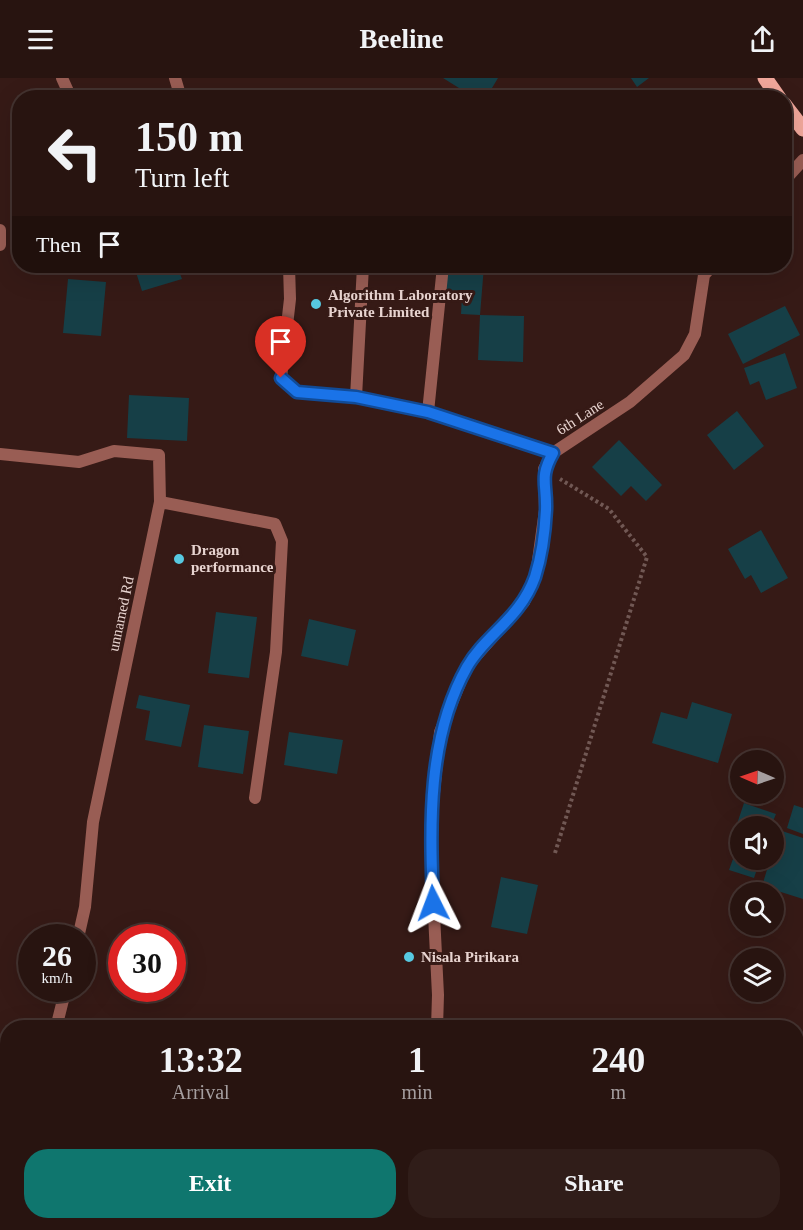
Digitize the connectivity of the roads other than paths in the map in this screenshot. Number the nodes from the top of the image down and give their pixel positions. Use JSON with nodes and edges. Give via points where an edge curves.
{"nodes":[{"id":1,"x":792,"y":115,"type":"edge"},
{"id":2,"x":803,"y":129,"type":"edge"},
{"id":3,"x":803,"y":160,"type":"edge"},
{"id":4,"x":792,"y":172,"type":"edge"},
{"id":5,"x":0,"y":230,"type":"edge"},
{"id":6,"x":0,"y":245,"type":"edge"},
{"id":7,"x":289,"y":273,"type":"edge"},
{"id":8,"x":363,"y":273,"type":"edge"},
{"id":9,"x":442,"y":273,"type":"edge"},
{"id":10,"x":707,"y":273,"type":"edge"},
{"id":11,"x":356,"y":397,"type":"junction"},
{"id":12,"x":428,"y":412,"type":"junction"},
{"id":13,"x":553,"y":453,"type":"junction"},
{"id":14,"x":0,"y":454,"type":"edge"},
{"id":15,"x":160,"y":502,"type":"junction"},
{"id":16,"x":255,"y":798,"type":"dead end"},
{"id":17,"x":81,"y":924,"type":"edge"},
{"id":18,"x":62,"y":1002,"type":"edge"},
{"id":19,"x":58,"y":1020,"type":"edge"},
{"id":20,"x":437,"y":1020,"type":"edge"}],
"edges":[{"from":1,"to":2,"type":"main road"},
{"from":3,"to":4,"type":"street"},
{"from":5,"to":6,"type":"street"},
{"from":7,"to":11,"type":"street","via":[[281,378],[297,392]]},
{"from":8,"to":11,"type":"street"},
{"from":9,"to":12,"type":"street"},
{"from":10,"to":13,"type":"street","name":"6th Lane","via":[[695,334],[684,355],[630,402]]},
{"from":11,"to":12,"type":"street"},
{"from":12,"to":13,"type":"street"},
{"from":13,"to":20,"type":"street","name":"6th Lane","via":[[544,469],[546,510],[536,575],[524,602],[467,666],[440,732],[430,834]]},
{"from":14,"to":15,"type":"street","name":"unnamed Rd","via":[[79,462],[114,451],[159,455]]},
{"from":15,"to":16,"type":"street","via":[[275,524],[282,541],[276,652]]},
{"from":15,"to":17,"type":"street","name":"unnamed Rd","via":[[93,822]]},
{"from":18,"to":19,"type":"street"}]}
